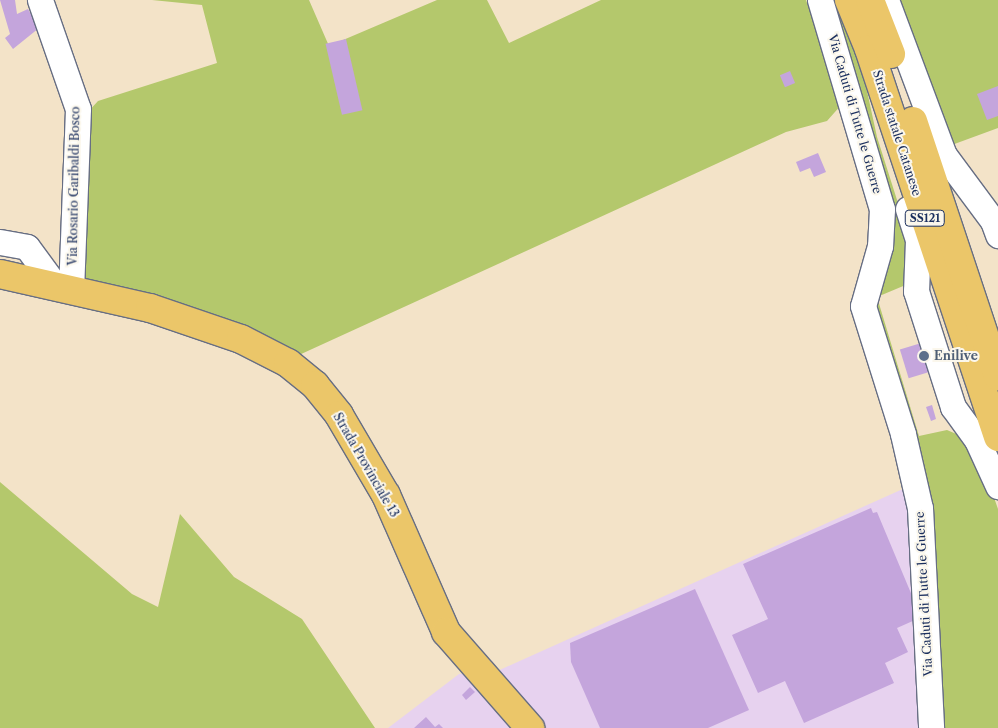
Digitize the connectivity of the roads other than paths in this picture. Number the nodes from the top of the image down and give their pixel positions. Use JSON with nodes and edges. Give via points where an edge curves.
{"nodes":[{"id":1,"x":40,"y":0,"type":"edge"},
{"id":2,"x":820,"y":0,"type":"edge"},
{"id":3,"x":849,"y":0,"type":"edge"},
{"id":4,"x":870,"y":0,"type":"edge"},
{"id":5,"x":886,"y":0,"type":"edge"},
{"id":6,"x":882,"y":87,"type":"junction"},
{"id":7,"x":998,"y":235,"type":"edge"},
{"id":8,"x":0,"y":242,"type":"edge"},
{"id":9,"x":0,"y":274,"type":"edge"},
{"id":10,"x":63,"y":286,"type":"junction"},
{"id":11,"x":998,"y":376,"type":"edge"},
{"id":12,"x":998,"y":437,"type":"edge"},
{"id":13,"x":998,"y":486,"type":"edge"},
{"id":14,"x":530,"y":728,"type":"edge"},
{"id":15,"x":931,"y":728,"type":"edge"}],
"edges":[{"from":1,"to":10,"type":"street","name":"Via Rosario Garibaldi Bosco","via":[[78,109]]},
{"from":2,"to":15,"type":"street","name":"Via Caduti di Tutte le Guerre","via":[[882,209],[880,246],[863,306],[905,442],[920,508]]},
{"from":3,"to":6,"type":"main road","name":"Strada statale Catanese","number":"SS121"},
{"from":4,"to":11,"type":"main road","name":"Strada statale Catanese","number":"SS121"},
{"from":5,"to":7,"type":"street","via":[[944,155],[993,222]]},
{"from":6,"to":12,"type":"main road","name":"Strada statale Catanese","number":"SS121"},
{"from":6,"to":13,"type":"street","via":[[885,134],[918,240],[916,291],[953,407],[977,440]]},
{"from":8,"to":10,"type":"street","via":[[27,247]]},
{"from":9,"to":10,"type":"main road","name":"Strada Provinciale 13"},
{"from":10,"to":14,"type":"main road","name":"Strada Provinciale 13","via":[[241,339],[288,363],[315,385],[339,415],[386,494],[446,632]]}]}
